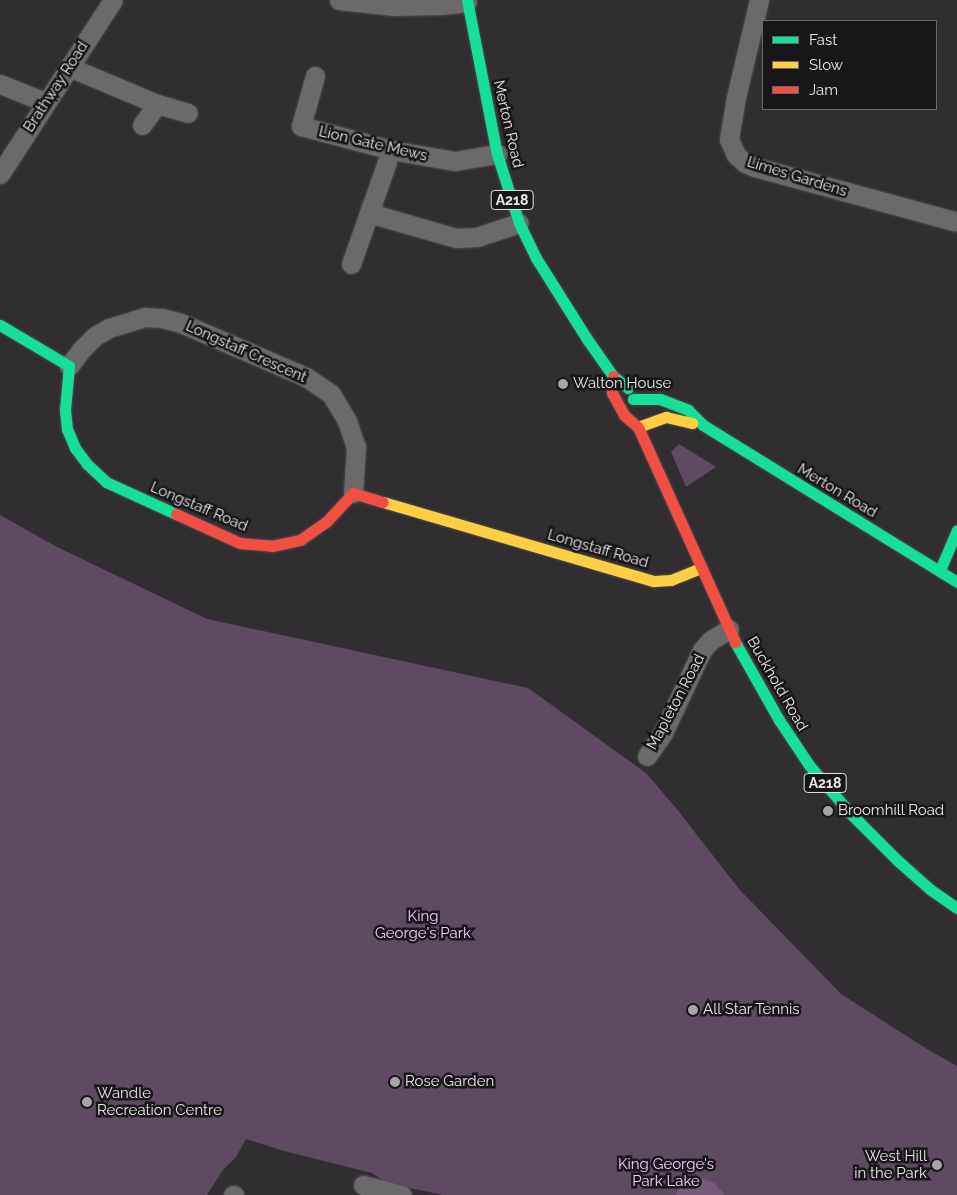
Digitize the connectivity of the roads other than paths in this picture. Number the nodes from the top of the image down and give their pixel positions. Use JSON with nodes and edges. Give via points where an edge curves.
{"nodes":[{"id":1,"x":113,"y":0,"type":"edge"},
{"id":2,"x":339,"y":0,"type":"edge"},
{"id":3,"x":759,"y":0,"type":"edge"},
{"id":4,"x":467,"y":1,"type":"edge"},
{"id":5,"x":69,"y":66,"type":"junction"},
{"id":6,"x":315,"y":76,"type":"dead end"},
{"id":7,"x":0,"y":84,"type":"edge"},
{"id":8,"x":45,"y":102,"type":"junction"},
{"id":9,"x":157,"y":104,"type":"junction"},
{"id":10,"x":188,"y":113,"type":"dead end"},
{"id":11,"x":142,"y":125,"type":"dead end"},
{"id":12,"x":497,"y":154,"type":"junction"},
{"id":13,"x":387,"y":162,"type":"dead end"},
{"id":14,"x":0,"y":174,"type":"edge"},
{"id":15,"x":369,"y":213,"type":"junction"},
{"id":16,"x":957,"y":222,"type":"edge"},
{"id":17,"x":519,"y":223,"type":"junction"},
{"id":18,"x":351,"y":264,"type":"dead end"},
{"id":19,"x":0,"y":324,"type":"edge"},
{"id":20,"x":69,"y":366,"type":"junction"},
{"id":21,"x":613,"y":376,"type":"junction"},
{"id":22,"x":633,"y":399,"type":"junction"},
{"id":23,"x":703,"y":425,"type":"junction"},
{"id":24,"x":638,"y":427,"type":"junction"},
{"id":25,"x":353,"y":493,"type":"junction"},
{"id":26,"x":957,"y":530,"type":"edge"},
{"id":27,"x":700,"y":568,"type":"junction"},
{"id":28,"x":940,"y":570,"type":"junction"},
{"id":29,"x":957,"y":582,"type":"edge"},
{"id":30,"x":729,"y":629,"type":"junction"},
{"id":31,"x":647,"y":756,"type":"dead end"},
{"id":32,"x":957,"y":908,"type":"edge"},
{"id":33,"x":363,"y":1185,"type":"dead end"},
{"id":34,"x":402,"y":1195,"type":"edge"}],
"edges":[{"from":1,"to":5,"type":"street","name":"Brathway Road"},
{"from":2,"to":4,"type":"street","via":[[394,6]]},
{"from":3,"to":16,"type":"street","name":"Limes Gardens","via":[[729,139],[736,155],[745,163]]},
{"from":4,"to":12,"type":"street","name":"Merton Road","number":"A218"},
{"from":5,"to":8,"type":"street","name":"Brathway Road"},
{"from":5,"to":9,"type":"street"},
{"from":6,"to":12,"type":"street","name":"Lion Gate Mews","via":[[301,126],[392,150],[455,161]]},
{"from":7,"to":8,"type":"street"},
{"from":8,"to":14,"type":"street","name":"Brathway Road"},
{"from":9,"to":10,"type":"street"},
{"from":9,"to":11,"type":"street"},
{"from":12,"to":17,"type":"street","name":"Merton Road","number":"A218"},
{"from":13,"to":15,"type":"street"},
{"from":15,"to":17,"type":"street","via":[[456,238],[477,237]]},
{"from":15,"to":18,"type":"street"},
{"from":17,"to":21,"type":"street","name":"Merton Road","number":"A218","via":[[556,291]]},
{"from":19,"to":20,"type":"street"},
{"from":20,"to":25,"type":"street","name":"Longstaff Crescent","via":[[80,350],[96,336],[109,328],[144,317],[182,323],[306,377],[331,394],[348,421],[356,447]]},
{"from":20,"to":25,"type":"street","name":"Longstaff Road","via":[[65,410],[67,429],[87,464],[106,482],[217,534],[240,543],[272,546],[300,540],[326,522]]},
{"from":21,"to":22,"type":"street","name":"Merton Road","number":"A218","via":[[627,386]]},
{"from":21,"to":24,"type":"street","name":"Merton Road","number":"A218","via":[[612,393],[624,414]]},
{"from":22,"to":23,"type":"street","name":"Merton Road","via":[[673,402],[688,410]]},
{"from":22,"to":24,"type":"street","name":"Merton Road","number":"A218"},
{"from":23,"to":24,"type":"street","name":"Merton Road","via":[[666,417]]},
{"from":23,"to":28,"type":"street","name":"Merton Road"},
{"from":24,"to":27,"type":"street","name":"Buckhold Road","number":"A218"},
{"from":25,"to":27,"type":"street","name":"Longstaff Road","via":[[654,581],[670,580]]},
{"from":26,"to":28,"type":"street"},
{"from":27,"to":30,"type":"street","name":"Buckhold Road","number":"A218"},
{"from":28,"to":29,"type":"street","name":"Merton Road"},
{"from":30,"to":31,"type":"street","name":"Mapleton Road","via":[[702,650],[663,733]]},
{"from":30,"to":32,"type":"street","name":"Buckhold Road","number":"A218","via":[[762,693],[809,765],[879,843],[931,890]]},
{"from":33,"to":34,"type":"street"}]}
